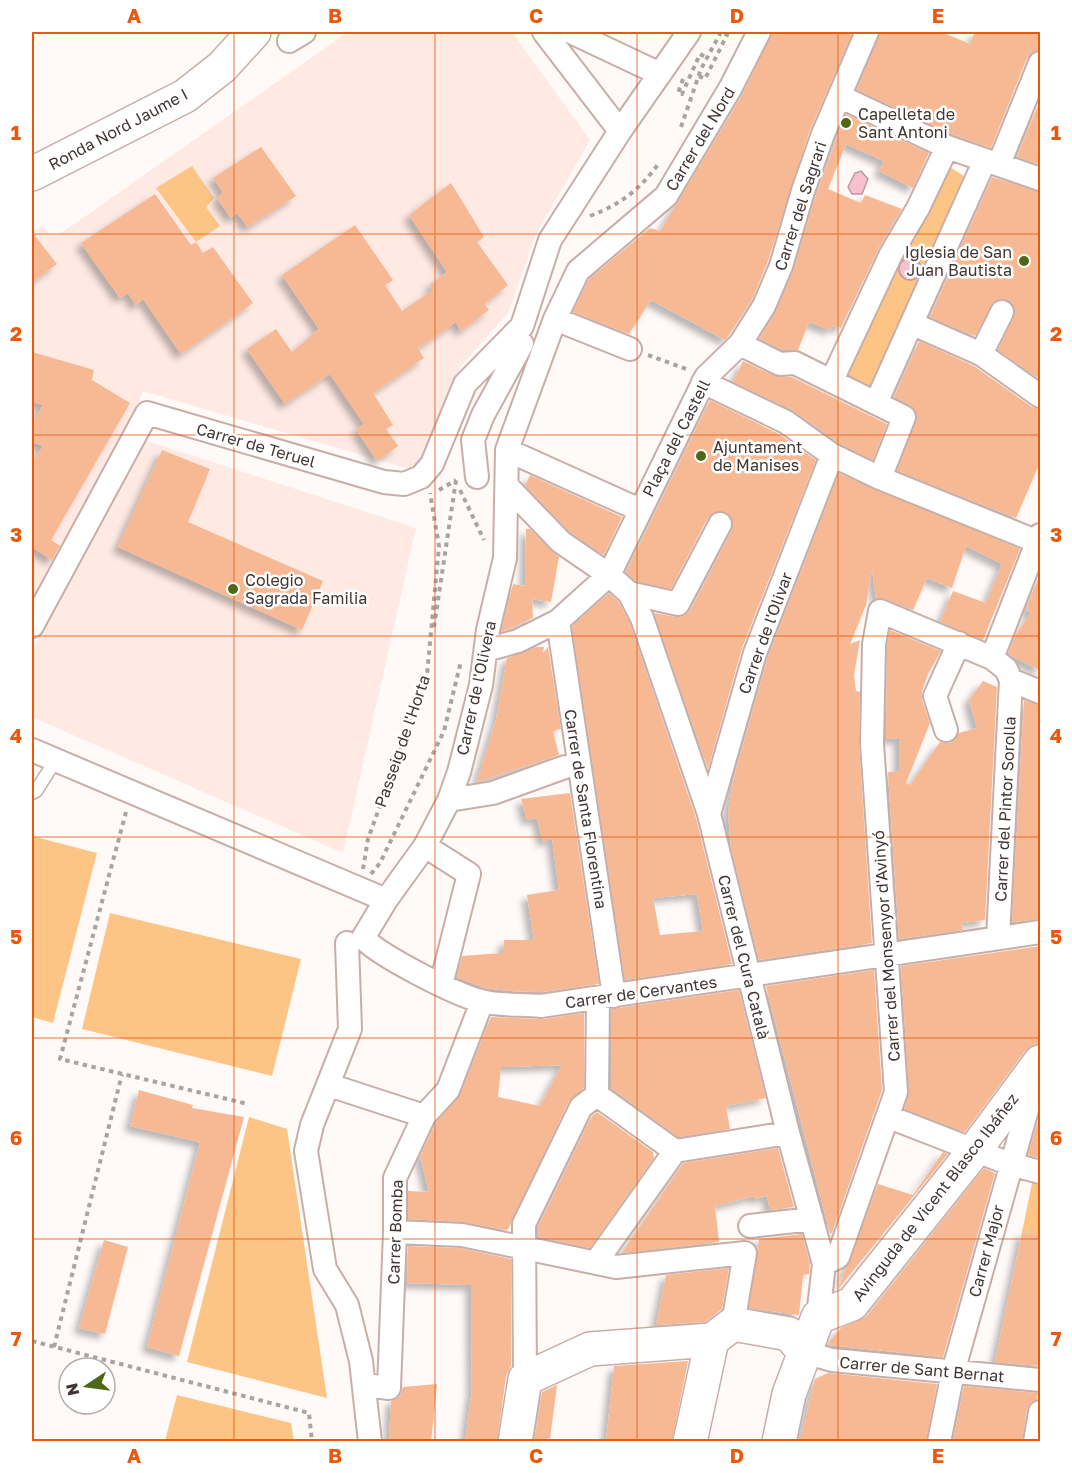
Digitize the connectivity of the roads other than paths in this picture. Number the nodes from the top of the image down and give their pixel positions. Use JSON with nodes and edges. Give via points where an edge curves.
{"nodes":[{"id":1,"x":254,"y":32,"type":"edge"},
{"id":2,"x":544,"y":32,"type":"edge"},
{"id":3,"x":572,"y":32,"type":"edge"},
{"id":4,"x":759,"y":32,"type":"edge"},
{"id":5,"x":867,"y":32,"type":"edge"},
{"id":6,"x":691,"y":42,"type":"edge"},
{"id":7,"x":562,"y":55,"type":"junction"},
{"id":8,"x":1040,"y":63,"type":"edge"},
{"id":9,"x":660,"y":74,"type":"junction"},
{"id":10,"x":841,"y":97,"type":"junction"},
{"id":11,"x":620,"y":131,"type":"junction"},
{"id":12,"x":947,"y":147,"type":"junction"},
{"id":13,"x":992,"y":162,"type":"junction"},
{"id":14,"x":32,"y":174,"type":"edge"},
{"id":15,"x":1041,"y":179,"type":"edge"},
{"id":16,"x":1002,"y":312,"type":"dead end"},
{"id":17,"x":913,"y":324,"type":"junction"},
{"id":18,"x":551,"y":328,"type":"junction"},
{"id":19,"x":522,"y":335,"type":"junction"},
{"id":20,"x":740,"y":344,"type":"junction"},
{"id":21,"x":630,"y":350,"type":"road end"},
{"id":22,"x":981,"y":354,"type":"junction"},
{"id":23,"x":705,"y":379,"type":"junction"},
{"id":24,"x":832,"y":380,"type":"junction"},
{"id":25,"x":1041,"y":396,"type":"edge"},
{"id":26,"x":876,"y":403,"type":"junction"},
{"id":27,"x":507,"y":450,"type":"junction"},
{"id":28,"x":832,"y":455,"type":"junction"},
{"id":29,"x":477,"y":477,"type":"dead end"},
{"id":30,"x":880,"y":477,"type":"junction"},
{"id":31,"x":508,"y":487,"type":"junction"},
{"id":32,"x":638,"y":516,"type":"junction"},
{"id":33,"x":720,"y":524,"type":"dead end"},
{"id":34,"x":1038,"y":546,"type":"edge"},
{"id":35,"x":609,"y":575,"type":"junction"},
{"id":36,"x":629,"y":593,"type":"junction"},
{"id":37,"x":558,"y":621,"type":"junction"},
{"id":38,"x":32,"y":626,"type":"edge"},
{"id":39,"x":959,"y":644,"type":"junction"},
{"id":40,"x":475,"y":651,"type":"junction"},
{"id":41,"x":992,"y":658,"type":"junction"},
{"id":42,"x":1011,"y":680,"type":"junction"},
{"id":43,"x":1041,"y":692,"type":"edge"},
{"id":44,"x":946,"y":730,"type":"dead end"},
{"id":45,"x":32,"y":750,"type":"edge"},
{"id":46,"x":55,"y":761,"type":"junction"},
{"id":47,"x":565,"y":767,"type":"dead end"},
{"id":48,"x":32,"y":793,"type":"edge"},
{"id":49,"x":449,"y":800,"type":"junction"},
{"id":50,"x":709,"y":814,"type":"junction"},
{"id":51,"x":425,"y":846,"type":"junction"},
{"id":52,"x":386,"y":900,"type":"junction"},
{"id":53,"x":1041,"y":932,"type":"edge"},
{"id":54,"x":998,"y":938,"type":"junction"},
{"id":55,"x":355,"y":940,"type":"junction"},
{"id":56,"x":886,"y":955,"type":"junction"},
{"id":57,"x":748,"y":976,"type":"junction"},
{"id":58,"x":441,"y":985,"type":"junction"},
{"id":59,"x":606,"y":998,"type":"junction"},
{"id":60,"x":482,"y":1002,"type":"junction"},
{"id":61,"x":1040,"y":1062,"type":"edge"},
{"id":62,"x":328,"y":1084,"type":"junction"},
{"id":63,"x":597,"y":1095,"type":"junction"},
{"id":64,"x":424,"y":1116,"type":"junction"},
{"id":65,"x":889,"y":1117,"type":"junction"},
{"id":66,"x":788,"y":1133,"type":"junction"},
{"id":67,"x":975,"y":1150,"type":"junction"},
{"id":68,"x":675,"y":1151,"type":"junction"},
{"id":69,"x":1010,"y":1164,"type":"junction"},
{"id":70,"x":1041,"y":1173,"type":"edge"},
{"id":71,"x":812,"y":1219,"type":"junction"},
{"id":72,"x":750,"y":1226,"type":"dead end"},
{"id":73,"x":395,"y":1232,"type":"junction"},
{"id":74,"x":523,"y":1246,"type":"junction"},
{"id":75,"x":596,"y":1262,"type":"junction"},
{"id":76,"x":824,"y":1264,"type":"junction"},
{"id":77,"x":818,"y":1317,"type":"junction"},
{"id":78,"x":723,"y":1332,"type":"junction"},
{"id":79,"x":804,"y":1352,"type":"junction"},
{"id":80,"x":953,"y":1372,"type":"junction"},
{"id":81,"x":525,"y":1379,"type":"junction"},
{"id":82,"x":1041,"y":1380,"type":"edge"},
{"id":83,"x":365,"y":1385,"type":"junction"},
{"id":84,"x":1041,"y":1412,"type":"edge"},
{"id":85,"x":370,"y":1442,"type":"edge"},
{"id":86,"x":515,"y":1442,"type":"edge"},
{"id":87,"x":690,"y":1442,"type":"edge"},
{"id":88,"x":779,"y":1442,"type":"edge"},
{"id":89,"x":939,"y":1442,"type":"edge"},
{"id":90,"x":1035,"y":1442,"type":"edge"}],
"edges":[{"from":1,"to":14,"type":"street","name":"Ronda Nord Jaume I","via":[[222,67],[185,96]]},
{"from":2,"to":7,"type":"street"},
{"from":3,"to":7,"type":"street"},
{"from":3,"to":9,"type":"street"},
{"from":4,"to":18,"type":"street","name":"Carrer del Nord","via":[[666,196],[578,272]]},
{"from":5,"to":10,"type":"street","name":"Carrer del Sagrari"},
{"from":6,"to":9,"type":"street"},
{"from":7,"to":11,"type":"street"},
{"from":8,"to":13,"type":"street"},
{"from":9,"to":11,"type":"street"},
{"from":10,"to":12,"type":"street"},
{"from":10,"to":20,"type":"street","name":"Carrer del Sagrari","via":[[806,181],[781,266],[764,306]]},
{"from":11,"to":19,"type":"street","via":[[550,240]]},
{"from":12,"to":13,"type":"street"},
{"from":12,"to":24,"type":"street"},
{"from":13,"to":15,"type":"street"},
{"from":13,"to":17,"type":"street"},
{"from":16,"to":22,"type":"street"},
{"from":17,"to":22,"type":"street"},
{"from":17,"to":26,"type":"street"},
{"from":18,"to":19,"type":"street","via":[[533,327]]},
{"from":18,"to":21,"type":"street"},
{"from":18,"to":27,"type":"street","name":"Carrer del Nord"},
{"from":19,"to":29,"type":"street","via":[[473,440]]},
{"from":19,"to":38,"type":"street","name":"Carrer de Teruel","via":[[465,384],[432,464],[421,477],[404,484],[384,482],[147,413]]},
{"from":20,"to":23,"type":"street","name":"Plaça del Castell"},
{"from":20,"to":24,"type":"street","via":[[780,364],[795,363]]},
{"from":22,"to":25,"type":"street"},
{"from":23,"to":28,"type":"street","via":[[786,422]]},
{"from":23,"to":32,"type":"street","name":"Plaça del Castell"},
{"from":24,"to":26,"type":"street"},
{"from":26,"to":30,"type":"street","via":[[904,417]]},
{"from":27,"to":31,"type":"street","name":"Carrer de l'Olivera"},
{"from":27,"to":32,"type":"street","name":"Plaça del Castell"},
{"from":28,"to":30,"type":"street"},
{"from":28,"to":50,"type":"street","name":"Carrer de l'Olivar","via":[[755,653]]},
{"from":30,"to":34,"type":"street"},
{"from":31,"to":35,"type":"street","name":"Carrer del Cura Català","via":[[561,542]]},
{"from":31,"to":40,"type":"street","name":"Carrer de l'Olivera","via":[[505,558]]},
{"from":32,"to":35,"type":"street"},
{"from":33,"to":36,"type":"street","via":[[678,604]]},
{"from":34,"to":41,"type":"street"},
{"from":35,"to":36,"type":"street","name":"Carrer del Cura Català"},
{"from":35,"to":37,"type":"street"},
{"from":36,"to":50,"type":"street","name":"Carrer del Cura Català","via":[[642,618]]},
{"from":37,"to":40,"type":"street","via":[[518,641]]},
{"from":37,"to":59,"type":"street","name":"Carrer de Santa Florentina"},
{"from":39,"to":41,"type":"street"},
{"from":39,"to":44,"type":"street","via":[[935,696]]},
{"from":39,"to":56,"type":"street","name":"Carrer del Monsenyor d'Avinyó","via":[[880,611],[874,644],[872,742]]},
{"from":40,"to":49,"type":"street","name":"Carrer de l'Olivera","via":[[481,685]]},
{"from":41,"to":42,"type":"street"},
{"from":42,"to":43,"type":"street"},
{"from":42,"to":54,"type":"street","name":"Carrer del Pintor Sorolla"},
{"from":45,"to":46,"type":"street"},
{"from":46,"to":48,"type":"lane"},
{"from":46,"to":52,"type":"street"},
{"from":47,"to":49,"type":"street","via":[[493,793]]},
{"from":49,"to":51,"type":"street","name":"Carrer de l'Olivera"},
{"from":50,"to":57,"type":"street","name":"Carrer del Cura Català"},
{"from":51,"to":52,"type":"street","name":"Carrer de l'Olivera"},
{"from":51,"to":58,"type":"street","via":[[469,873]]},
{"from":52,"to":55,"type":"street","name":"Carrer de l'Olivera"},
{"from":53,"to":54,"type":"street","name":"Carrer de Cervantes"},
{"from":54,"to":56,"type":"street","name":"Carrer de Cervantes"},
{"from":55,"to":58,"type":"street","name":"Carrer de Cervantes"},
{"from":55,"to":62,"type":"street","via":[[350,1029]]},
{"from":56,"to":57,"type":"street","name":"Carrer de Cervantes"},
{"from":56,"to":65,"type":"street","name":"Carrer del Monsenyor d'Avinyó","via":[[896,1092]]},
{"from":57,"to":59,"type":"street","name":"Carrer de Cervantes"},
{"from":57,"to":66,"type":"street","name":"Carrer del Cura Català"},
{"from":58,"to":60,"type":"street","name":"Carrer de Cervantes"},
{"from":59,"to":60,"type":"street","name":"Carrer de Cervantes","via":[[541,1006]]},
{"from":59,"to":63,"type":"street","name":"Carrer de Santa Florentina"},
{"from":60,"to":64,"type":"street","name":"Carrer Bomba","via":[[448,1090]]},
{"from":61,"to":67,"type":"street","name":"Avinguda de Vicent Blasco Ibáñez"},
{"from":61,"to":69,"type":"street","name":"Carrer Major"},
{"from":62,"to":64,"type":"street"},
{"from":62,"to":83,"type":"street","via":[[306,1151],[325,1269],[347,1305]]},
{"from":63,"to":68,"type":"street"},
{"from":63,"to":74,"type":"street","via":[[581,1107],[524,1224]]},
{"from":64,"to":73,"type":"street","name":"Carrer Bomba","via":[[394,1178]]},
{"from":65,"to":67,"type":"street"},
{"from":65,"to":76,"type":"street","name":"Carrer del Monsenyor d'Avinyó","via":[[838,1257]]},
{"from":66,"to":68,"type":"street"},
{"from":66,"to":71,"type":"street","name":"Carrer del Cura Català"},
{"from":67,"to":69,"type":"street"},
{"from":67,"to":77,"type":"street","name":"Avinguda de Vicent Blasco Ibáñez","via":[[852,1304]]},
{"from":68,"to":75,"type":"street"},
{"from":69,"to":70,"type":"street"},
{"from":69,"to":80,"type":"street","name":"Carrer Major"},
{"from":71,"to":72,"type":"street"},
{"from":71,"to":76,"type":"street","name":"Carrer del Cura Català"},
{"from":73,"to":74,"type":"street","via":[[462,1235]]},
{"from":73,"to":83,"type":"street","name":"Carrer Bomba","via":[[389,1388]]},
{"from":74,"to":75,"type":"street"},
{"from":74,"to":81,"type":"street"},
{"from":75,"to":78,"type":"street","via":[[616,1267],[745,1253]]},
{"from":76,"to":77,"type":"street","name":"Carrer del Cura Català"},
{"from":77,"to":79,"type":"street","name":"Carrer del Cura Català"},
{"from":78,"to":79,"type":"street","via":[[789,1334]]},
{"from":78,"to":81,"type":"street","via":[[590,1349]]},
{"from":78,"to":87,"type":"street"},
{"from":79,"to":80,"type":"street","name":"Carrer de Sant Bernat","via":[[832,1360]]},
{"from":79,"to":88,"type":"street","name":"Carrer del Cura Català","via":[[789,1394]]},
{"from":80,"to":82,"type":"street","name":"Carrer de Sant Bernat"},
{"from":80,"to":89,"type":"street","name":"Carrer Major"},
{"from":81,"to":86,"type":"street"},
{"from":83,"to":85,"type":"street"},
{"from":84,"to":90,"type":"street"}]}
